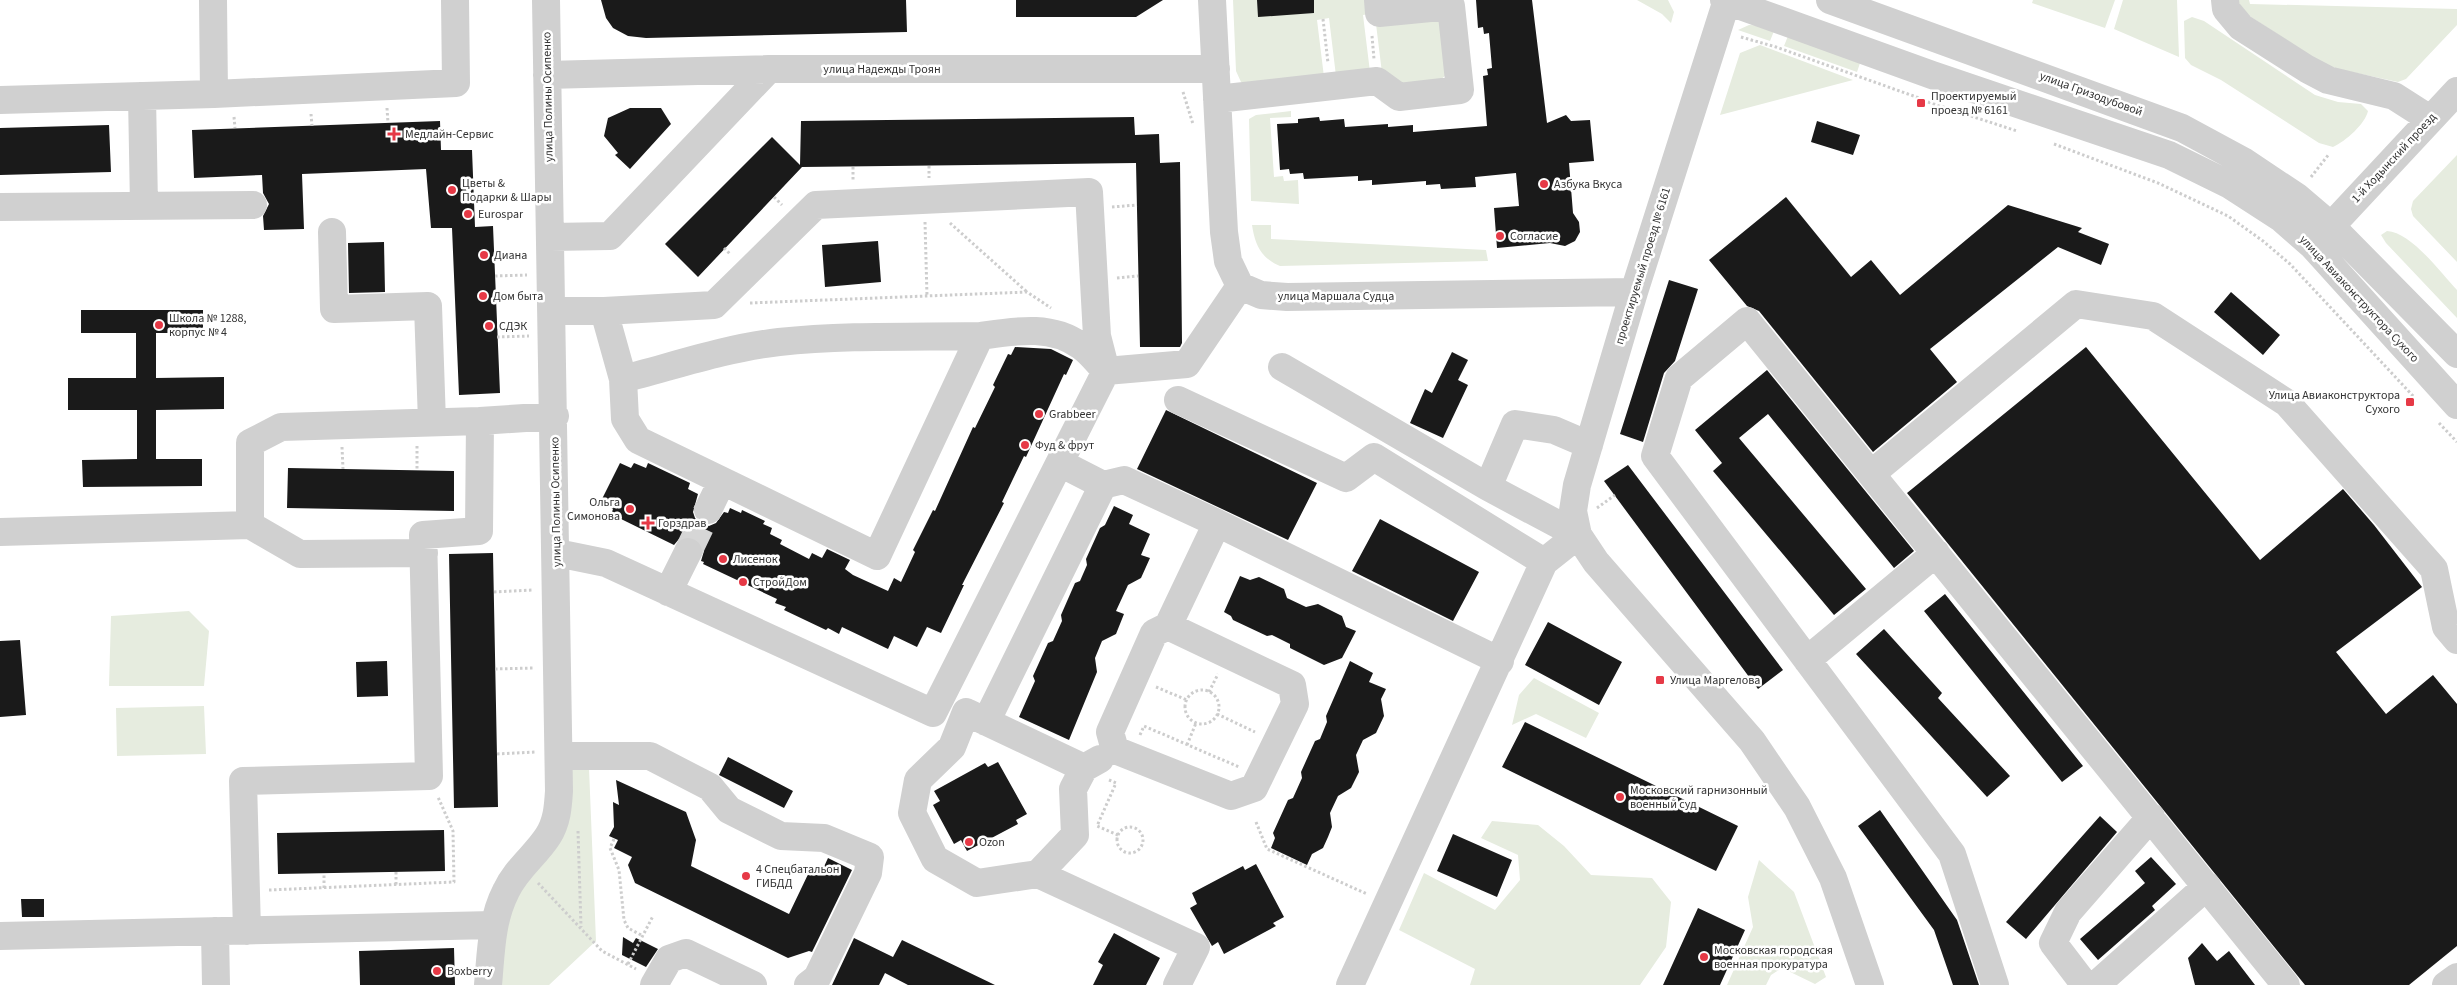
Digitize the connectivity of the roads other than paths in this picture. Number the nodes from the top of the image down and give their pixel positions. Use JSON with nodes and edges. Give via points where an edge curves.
{"nodes":[{"id":1,"x":213,"y":0,"type":"edge"},
{"id":2,"x":455,"y":0,"type":"edge"},
{"id":3,"x":546,"y":0,"type":"edge"},
{"id":4,"x":1212,"y":0,"type":"edge"},
{"id":5,"x":1726,"y":0,"type":"edge"},
{"id":6,"x":1830,"y":0,"type":"edge"},
{"id":7,"x":2225,"y":0,"type":"edge"},
{"id":8,"x":1378,"y":7,"type":"edge"},
{"id":9,"x":1216,"y":68,"type":"junction"},
{"id":10,"x":769,"y":69,"type":"junction"},
{"id":11,"x":547,"y":74,"type":"junction"},
{"id":12,"x":2457,"y":91,"type":"edge"},
{"id":13,"x":214,"y":94,"type":"junction"},
{"id":14,"x":142,"y":96,"type":"junction"},
{"id":15,"x":1217,"y":99,"type":"junction"},
{"id":16,"x":0,"y":100,"type":"edge"},
{"id":17,"x":2430,"y":118,"type":"junction"},
{"id":18,"x":253,"y":205,"type":"dead end"},
{"id":19,"x":144,"y":206,"type":"junction"},
{"id":20,"x":0,"y":207,"type":"edge"},
{"id":21,"x":2331,"y":226,"type":"junction"},
{"id":22,"x":332,"y":232,"type":"dead end"},
{"id":23,"x":551,"y":236,"type":"junction"},
{"id":24,"x":2313,"y":246,"type":"junction"},
{"id":25,"x":1240,"y":286,"type":"junction"},
{"id":26,"x":1634,"y":292,"type":"junction"},
{"id":27,"x":604,"y":311,"type":"junction"},
{"id":28,"x":553,"y":323,"type":"junction"},
{"id":29,"x":980,"y":336,"type":"junction"},
{"id":30,"x":2457,"y":354,"type":"edge"},
{"id":31,"x":1282,"y":367,"type":"dead end"},
{"id":32,"x":1106,"y":371,"type":"junction"},
{"id":33,"x":623,"y":379,"type":"junction"},
{"id":34,"x":1178,"y":400,"type":"dead end"},
{"id":35,"x":2457,"y":405,"type":"edge"},
{"id":36,"x":554,"y":416,"type":"junction"},
{"id":37,"x":480,"y":421,"type":"junction"},
{"id":38,"x":432,"y":422,"type":"junction"},
{"id":39,"x":1589,"y":445,"type":"junction"},
{"id":40,"x":1060,"y":463,"type":"junction"},
{"id":41,"x":1871,"y":474,"type":"junction"},
{"id":42,"x":722,"y":481,"type":"junction"},
{"id":43,"x":1103,"y":485,"type":"junction"},
{"id":44,"x":1488,"y":488,"type":"junction"},
{"id":45,"x":708,"y":510,"type":"tunnel mouth"},
{"id":46,"x":1217,"y":523,"type":"junction"},
{"id":47,"x":250,"y":525,"type":"junction"},
{"id":48,"x":0,"y":532,"type":"edge"},
{"id":49,"x":1578,"y":535,"type":"junction"},
{"id":50,"x":688,"y":552,"type":"tunnel mouth"},
{"id":51,"x":424,"y":553,"type":"junction"},
{"id":52,"x":557,"y":553,"type":"junction"},
{"id":53,"x":1936,"y":553,"type":"junction"},
{"id":54,"x":1544,"y":562,"type":"junction"},
{"id":55,"x":668,"y":592,"type":"junction"},
{"id":56,"x":1168,"y":626,"type":"junction"},
{"id":57,"x":2457,"y":640,"type":"edge"},
{"id":58,"x":1807,"y":660,"type":"junction"},
{"id":59,"x":1500,"y":661,"type":"junction"},
{"id":60,"x":940,"y":700,"type":"junction"},
{"id":61,"x":976,"y":717,"type":"junction"},
{"id":62,"x":559,"y":754,"type":"junction"},
{"id":63,"x":1097,"y":760,"type":"junction"},
{"id":64,"x":2151,"y":817,"type":"junction"},
{"id":65,"x":1038,"y":874,"type":"junction"},
{"id":66,"x":2208,"y":886,"type":"junction"},
{"id":67,"x":494,"y":925,"type":"junction"},
{"id":68,"x":215,"y":931,"type":"junction"},
{"id":69,"x":247,"y":931,"type":"junction"},
{"id":70,"x":0,"y":936,"type":"edge"},
{"id":71,"x":2457,"y":977,"type":"edge"},
{"id":72,"x":656,"y":982,"type":"edge"},
{"id":73,"x":216,"y":985,"type":"edge"},
{"id":74,"x":488,"y":985,"type":"edge"},
{"id":75,"x":752,"y":985,"type":"edge"},
{"id":76,"x":808,"y":985,"type":"edge"},
{"id":77,"x":1178,"y":985,"type":"edge"},
{"id":78,"x":1350,"y":985,"type":"edge"},
{"id":79,"x":1870,"y":985,"type":"edge"},
{"id":80,"x":1995,"y":985,"type":"edge"},
{"id":81,"x":2085,"y":985,"type":"edge"},
{"id":82,"x":2096,"y":985,"type":"edge"},
{"id":83,"x":2286,"y":985,"type":"edge"},
{"id":84,"x":2446,"y":985,"type":"edge"}],
"edges":[{"from":1,"to":13,"type":"street"},
{"from":2,"to":13,"type":"street","via":[[456,83]]},
{"from":3,"to":11,"type":"street","name":"улица Полины Осипенко"},
{"from":4,"to":9,"type":"street"},
{"from":5,"to":24,"type":"street","name":"улица Авиаконструктора Сухого","via":[[1932,75],[2168,155],[2230,185],[2280,218]]},
{"from":5,"to":26,"type":"street","name":"проектируемый проезд № 6161"},
{"from":6,"to":21,"type":"street","name":"улица Гризодубовой","via":[[2182,128],[2243,161],[2297,197]]},
{"from":7,"to":17,"type":"street","via":[[2226,9],[2241,27],[2307,69],[2328,80],[2394,96]]},
{"from":8,"to":15,"type":"street","via":[[1450,6],[1460,90],[1399,97],[1377,81]]},
{"from":9,"to":10,"type":"street","name":"улица Надежды Троян"},
{"from":9,"to":15,"type":"street"},
{"from":10,"to":11,"type":"street","name":"улица Надежды Троян"},
{"from":10,"to":23,"type":"street","via":[[610,236]]},
{"from":11,"to":23,"type":"street","name":"улица Полины Осипенко"},
{"from":12,"to":17,"type":"street","name":"1-й Ходынский проезд"},
{"from":13,"to":14,"type":"street"},
{"from":14,"to":16,"type":"street"},
{"from":14,"to":19,"type":"street"},
{"from":15,"to":25,"type":"street","via":[[1224,232],[1228,261]]},
{"from":17,"to":21,"type":"street","name":"1-й Ходынский проезд"},
{"from":18,"to":19,"type":"street"},
{"from":19,"to":20,"type":"street"},
{"from":21,"to":24,"type":"street","name":"1-й Ходынский проезд"},
{"from":21,"to":30,"type":"street"},
{"from":22,"to":38,"type":"street","via":[[334,309],[428,306]]},
{"from":23,"to":28,"type":"street","name":"улица Полины Осипенко"},
{"from":24,"to":35,"type":"street","name":"улица Авиаконструктора Сухого"},
{"from":25,"to":26,"type":"street","name":"улица Маршала Судца","via":[[1262,295],[1287,297]]},
{"from":25,"to":32,"type":"street","via":[[1187,364]]},
{"from":26,"to":39,"type":"street","name":"проектируемый проезд № 6161"},
{"from":27,"to":28,"type":"street"},
{"from":27,"to":32,"type":"street","via":[[714,305],[816,205],[1089,192],[1097,336]]},
{"from":27,"to":33,"type":"street"},
{"from":28,"to":36,"type":"street","name":"улица Полины Осипенко"},
{"from":29,"to":32,"type":"street","via":[[1032,330],[1055,333],[1082,346]]},
{"from":29,"to":33,"type":"street","via":[[778,342],[745,347]]},
{"from":29,"to":42,"type":"street","via":[[877,556]]},
{"from":31,"to":44,"type":"street"},
{"from":32,"to":40,"type":"street"},
{"from":33,"to":42,"type":"street","via":[[625,419],[638,440]]},
{"from":34,"to":54,"type":"street","via":[[1346,478],[1374,457]]},
{"from":36,"to":37,"type":"street"},
{"from":36,"to":52,"type":"street","name":"улица Полины Осипенко"},
{"from":37,"to":38,"type":"street"},
{"from":37,"to":51,"type":"street","via":[[479,531],[423,536]]},
{"from":38,"to":47,"type":"street","via":[[281,427],[250,443]]},
{"from":39,"to":44,"type":"street","via":[[1554,430],[1515,424]]},
{"from":39,"to":49,"type":"street","name":"проектируемый проезд № 6161","via":[[1573,511]]},
{"from":40,"to":43,"type":"street"},
{"from":40,"to":60,"type":"street"},
{"from":41,"to":53,"type":"street"},
{"from":41,"to":57,"type":"street","via":[[2076,304],[2153,316],[2287,403],[2434,569],[2446,627]]},
{"from":41,"to":58,"type":"street","via":[[1747,321],[1679,378],[1655,456]]},
{"from":42,"to":45,"type":"street"},
{"from":43,"to":46,"type":"street","via":[[1124,480]]},
{"from":43,"to":61,"type":"street"},
{"from":44,"to":49,"type":"street"},
{"from":46,"to":56,"type":"street"},
{"from":46,"to":59,"type":"street"},
{"from":47,"to":48,"type":"street"},
{"from":47,"to":51,"type":"street","via":[[300,554]]},
{"from":49,"to":54,"type":"street"},
{"from":49,"to":79,"type":"street","via":[[1596,562],[1752,742],[1797,807],[1833,878]]},
{"from":50,"to":55,"type":"street"},
{"from":51,"to":69,"type":"street","via":[[429,776],[243,781]]},
{"from":52,"to":55,"type":"street","via":[[606,563]]},
{"from":52,"to":62,"type":"street","name":"улица Полины Осипенко"},
{"from":53,"to":58,"type":"street"},
{"from":53,"to":64,"type":"street"},
{"from":54,"to":59,"type":"street"},
{"from":55,"to":60,"type":"street","via":[[933,713]]},
{"from":56,"to":63,"type":"street","via":[[1154,633]]},
{"from":56,"to":63,"type":"street","via":[[1292,685],[1295,704],[1254,788],[1231,796]]},
{"from":58,"to":80,"type":"street","via":[[1952,854]]},
{"from":59,"to":78,"type":"street"},
{"from":60,"to":61,"type":"street"},
{"from":61,"to":63,"type":"street"},
{"from":61,"to":65,"type":"street","via":[[952,747],[918,780],[912,813],[935,859],[977,883]]},
{"from":62,"to":67,"type":"street","name":"улица Полины Осипенко","via":[[559,791],[554,823],[548,836],[506,888]]},
{"from":62,"to":76,"type":"street","via":[[650,756],[710,787],[730,810],[781,836],[824,838],[870,857],[868,873],[817,978]]},
{"from":63,"to":65,"type":"street","via":[[1073,789],[1075,835]]},
{"from":64,"to":66,"type":"street"},
{"from":64,"to":81,"type":"street","via":[[2068,912],[2053,943]]},
{"from":65,"to":77,"type":"street","via":[[1196,947]]},
{"from":66,"to":82,"type":"street"},
{"from":66,"to":83,"type":"street"},
{"from":67,"to":69,"type":"street"},
{"from":67,"to":74,"type":"street","name":"улица Полины Осипенко"},
{"from":68,"to":69,"type":"street"},
{"from":68,"to":70,"type":"street"},
{"from":68,"to":73,"type":"street"},
{"from":71,"to":84,"type":"street"},
{"from":72,"to":75,"type":"street","via":[[669,959],[686,953]]}]}
